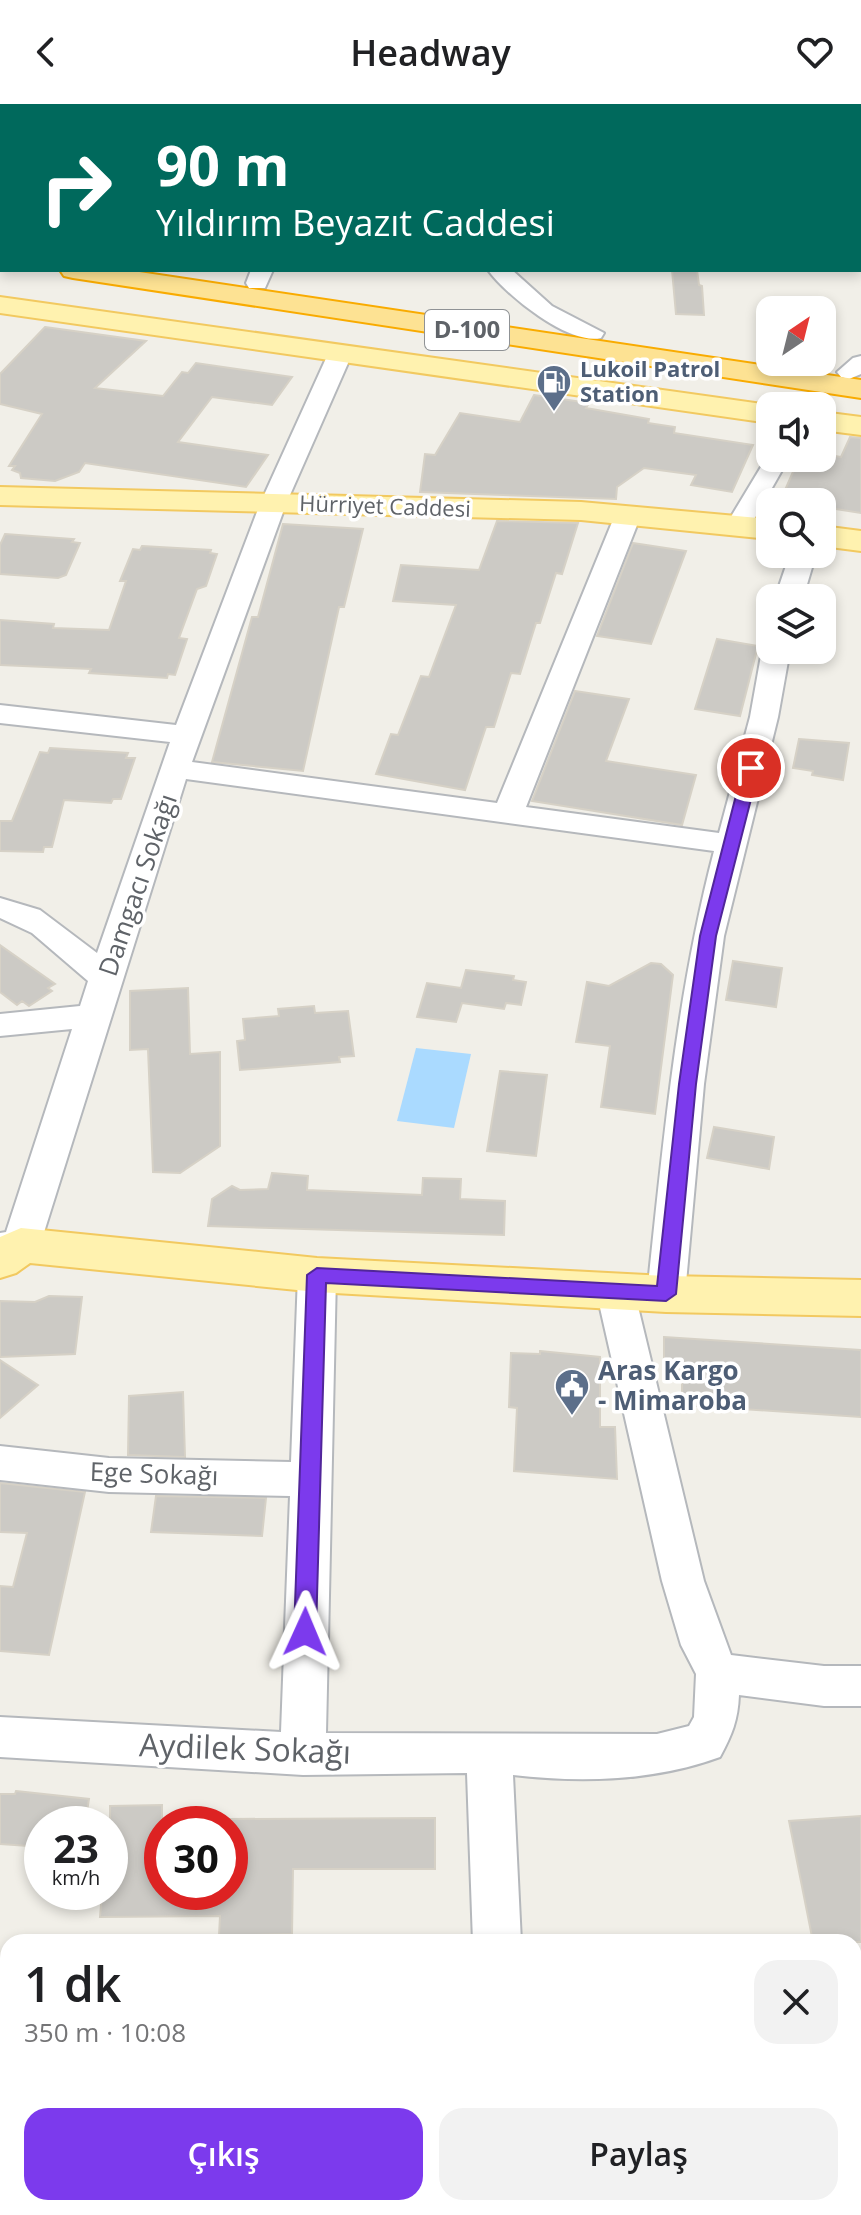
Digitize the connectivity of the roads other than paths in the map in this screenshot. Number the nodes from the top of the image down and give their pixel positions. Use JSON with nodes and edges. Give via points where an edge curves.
{"nodes":[{"id":1,"x":86,"y":272,"type":"edge"},
{"id":2,"x":201,"y":272,"type":"edge"},
{"id":3,"x":501,"y":272,"type":"edge"},
{"id":4,"x":260,"y":276,"type":"edge"},
{"id":5,"x":0,"y":305,"type":"edge"},
{"id":6,"x":372,"y":316,"type":"junction"},
{"id":7,"x":593,"y":333,"type":"junction"},
{"id":8,"x":340,"y":354,"type":"junction"},
{"id":9,"x":388,"y":360,"type":"junction"},
{"id":10,"x":756,"y":364,"type":"edge"},
{"id":11,"x":756,"y":365,"type":"edge"},
{"id":12,"x":756,"y":370,"type":"edge"},
{"id":13,"x":836,"y":370,"type":"edge"},
{"id":14,"x":836,"y":372,"type":"edge"},
{"id":15,"x":858,"y":374,"type":"edge"},
{"id":16,"x":667,"y":400,"type":"junction"},
{"id":17,"x":756,"y":412,"type":"edge"},
{"id":18,"x":836,"y":423,"type":"edge"},
{"id":19,"x":861,"y":426,"type":"edge"},
{"id":20,"x":773,"y":472,"type":"edge"},
{"id":21,"x":0,"y":496,"type":"edge"},
{"id":22,"x":273,"y":503,"type":"junction"},
{"id":23,"x":628,"y":515,"type":"junction"},
{"id":24,"x":755,"y":527,"type":"edge"},
{"id":25,"x":836,"y":538,"type":"edge"},
{"id":26,"x":861,"y":541,"type":"edge"},
{"id":27,"x":773,"y":664,"type":"edge"},
{"id":28,"x":0,"y":714,"type":"edge"},
{"id":29,"x":188,"y":735,"type":"junction"},
{"id":30,"x":177,"y":769,"type":"junction"},
{"id":31,"x":508,"y":814,"type":"junction"},
{"id":32,"x":732,"y":844,"type":"junction"},
{"id":33,"x":0,"y":908,"type":"edge"},
{"id":34,"x":106,"y":979,"type":"junction"},
{"id":35,"x":93,"y":1016,"type":"junction"},
{"id":36,"x":0,"y":1025,"type":"edge"},
{"id":37,"x":7,"y":1251,"type":"edge"},
{"id":38,"x":317,"y":1275,"type":"junction"},
{"id":39,"x":615,"y":1290,"type":"junction"},
{"id":40,"x":666,"y":1294,"type":"junction"},
{"id":41,"x":861,"y":1298,"type":"edge"},
{"id":42,"x":0,"y":1463,"type":"edge"},
{"id":43,"x":308,"y":1479,"type":"junction"},
{"id":44,"x":718,"y":1673,"type":"junction"},
{"id":45,"x":861,"y":1686,"type":"edge"},
{"id":46,"x":0,"y":1737,"type":"edge"},
{"id":47,"x":490,"y":1752,"type":"junction"},
{"id":48,"x":303,"y":1754,"type":"junction"},
{"id":49,"x":497,"y":1934,"type":"edge"}],
"edges":[{"from":1,"to":6,"type":"highway","number":"D-100"},
{"from":2,"to":4,"type":"highway","number":"D-100"},
{"from":3,"to":7,"type":"street","via":[[544,311]]},
{"from":4,"to":7,"type":"highway","number":"D-100"},
{"from":5,"to":8,"type":"main road"},
{"from":6,"to":9,"type":"main road"},
{"from":6,"to":11,"type":"highway","number":"D-100"},
{"from":7,"to":10,"type":"highway","number":"D-100"},
{"from":8,"to":9,"type":"main road"},
{"from":8,"to":22,"type":"street","name":"Damgacı Sokağı"},
{"from":9,"to":16,"type":"main road"},
{"from":12,"to":16,"type":"main road","via":[[710,390]]},
{"from":13,"to":15,"type":"highway","number":"D-100"},
{"from":14,"to":15,"type":"highway","number":"D-100"},
{"from":16,"to":17,"type":"main road"},
{"from":18,"to":19,"type":"main road"},
{"from":20,"to":24,"type":"street"},
{"from":21,"to":22,"type":"main road","name":"Hürriyet Caddesi"},
{"from":22,"to":23,"type":"main road","name":"Hürriyet Caddesi"},
{"from":22,"to":29,"type":"street","name":"Damgacı Sokağı"},
{"from":23,"to":24,"type":"main road","name":"Hürriyet Caddesi"},
{"from":23,"to":31,"type":"street"},
{"from":25,"to":26,"type":"main road"},
{"from":27,"to":32,"type":"street"},
{"from":28,"to":29,"type":"street"},
{"from":29,"to":30,"type":"street","name":"Damgacı Sokağı"},
{"from":30,"to":31,"type":"street"},
{"from":30,"to":34,"type":"street","name":"Damgacı Sokağı"},
{"from":31,"to":32,"type":"street"},
{"from":32,"to":40,"type":"street","via":[[708,936]]},
{"from":33,"to":34,"type":"street","via":[[41,926]]},
{"from":34,"to":35,"type":"street","name":"Damgacı Sokağı"},
{"from":35,"to":36,"type":"street"},
{"from":35,"to":37,"type":"street","name":"Damgacı Sokağı"},
{"from":37,"to":38,"type":"main road"},
{"from":38,"to":39,"type":"main road"},
{"from":38,"to":43,"type":"street"},
{"from":39,"to":40,"type":"main road"},
{"from":39,"to":44,"type":"street","via":[[683,1581],[703,1645]]},
{"from":40,"to":41,"type":"main road"},
{"from":42,"to":43,"type":"street","name":"Ege Sokağı","via":[[109,1475]]},
{"from":43,"to":48,"type":"street"},
{"from":44,"to":45,"type":"street"},
{"from":44,"to":47,"type":"street","name":"Aydilek Sokağı","via":[[716,1720],[704,1742],[657,1755],[536,1757]]},
{"from":46,"to":48,"type":"street","name":"Aydilek Sokağı"},
{"from":47,"to":48,"type":"street","name":"Aydilek Sokağı"},
{"from":47,"to":49,"type":"street"}]}
